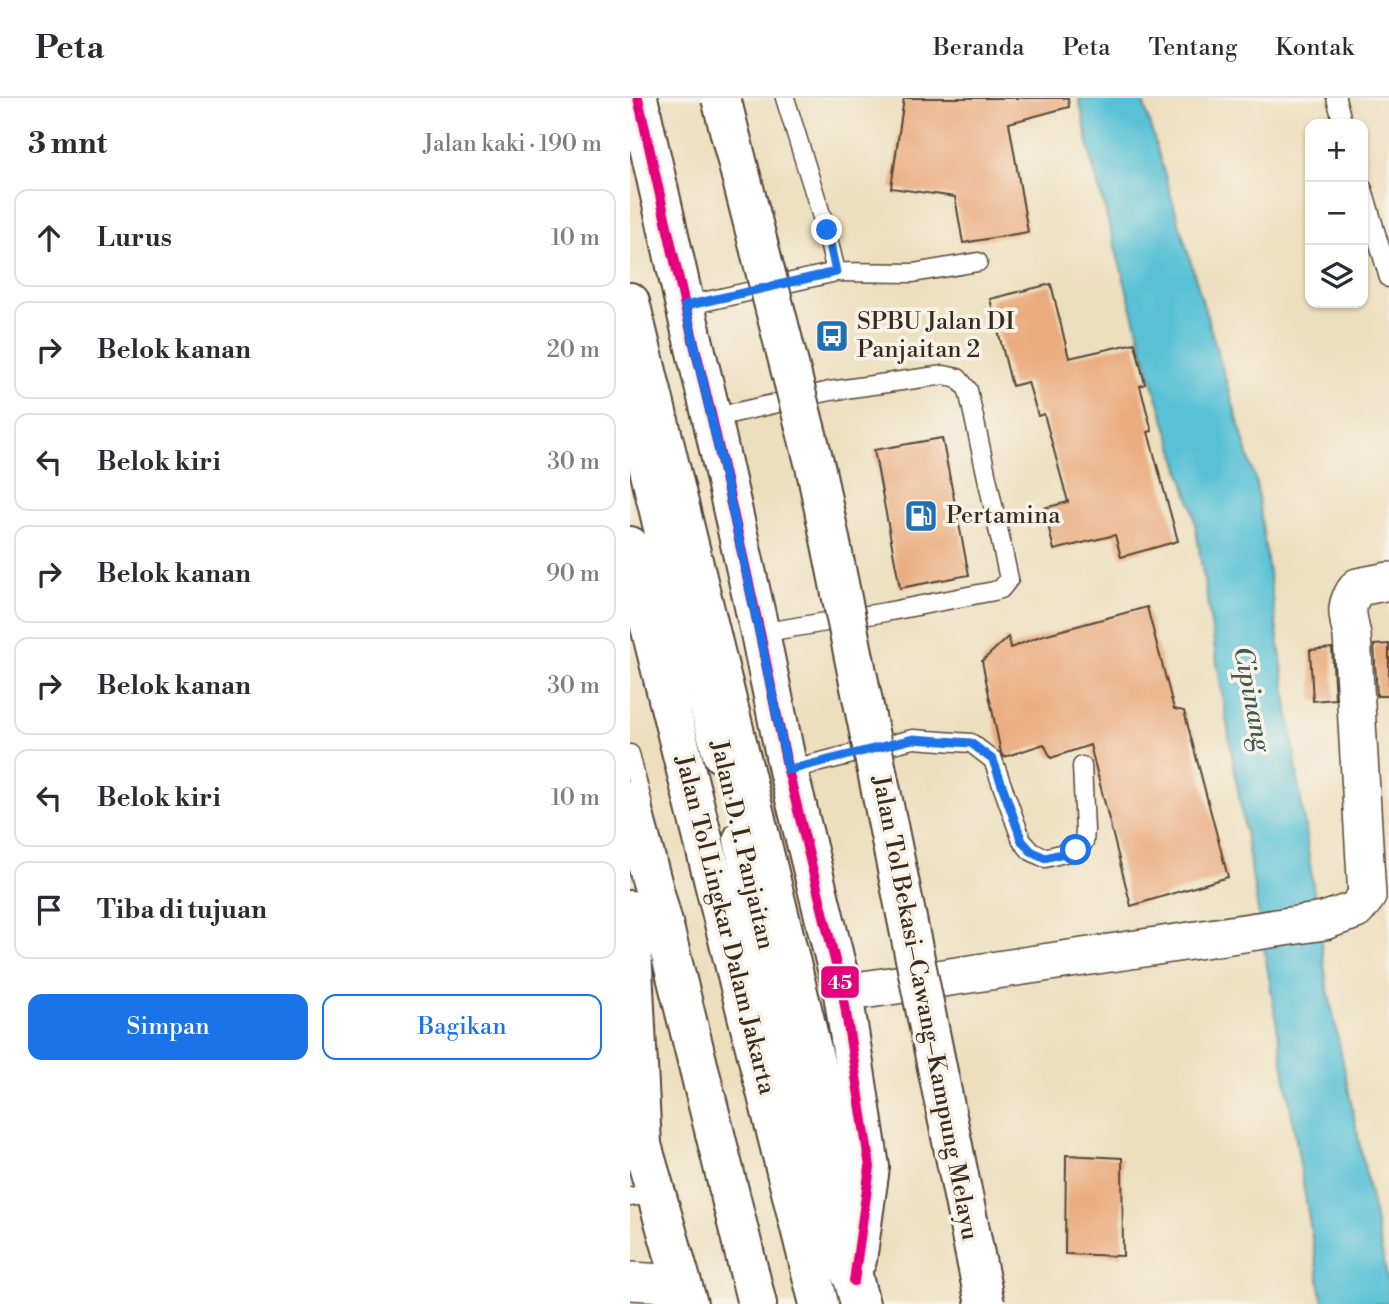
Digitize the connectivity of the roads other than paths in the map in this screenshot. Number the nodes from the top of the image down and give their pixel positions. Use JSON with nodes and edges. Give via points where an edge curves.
{"nodes":[{"id":1,"x":638,"y":98,"type":"edge"},
{"id":2,"x":722,"y":98,"type":"edge"},
{"id":3,"x":785,"y":98,"type":"edge"},
{"id":4,"x":1336,"y":98,"type":"edge"},
{"id":5,"x":1342,"y":119,"type":"edge"},
{"id":6,"x":1368,"y":206,"type":"edge"},
{"id":7,"x":978,"y":262,"type":"dead end"},
{"id":8,"x":836,"y":272,"type":"junction"},
{"id":9,"x":1389,"y":278,"type":"edge"},
{"id":10,"x":630,"y":302,"type":"edge"},
{"id":11,"x":685,"y":306,"type":"junction"},
{"id":12,"x":630,"y":382,"type":"edge"},
{"id":13,"x":712,"y":418,"type":"junction"},
{"id":14,"x":630,"y":546,"type":"edge"},
{"id":15,"x":1389,"y":581,"type":"edge"},
{"id":16,"x":760,"y":633,"type":"junction"},
{"id":17,"x":679,"y":671,"type":"dead end"},
{"id":18,"x":630,"y":754,"type":"edge"},
{"id":19,"x":1082,"y":766,"type":"dead end"},
{"id":20,"x":788,"y":770,"type":"junction"},
{"id":21,"x":630,"y":800,"type":"edge"},
{"id":22,"x":1378,"y":897,"type":"edge"},
{"id":23,"x":630,"y":910,"type":"edge"},
{"id":24,"x":843,"y":993,"type":"junction"},
{"id":25,"x":630,"y":1101,"type":"edge"},
{"id":26,"x":642,"y":1171,"type":"edge"},
{"id":27,"x":630,"y":1281,"type":"edge"},
{"id":28,"x":685,"y":1294,"type":"edge"},
{"id":29,"x":849,"y":1296,"type":"edge"},
{"id":30,"x":757,"y":1304,"type":"edge"},
{"id":31,"x":766,"y":1304,"type":"edge"},
{"id":32,"x":819,"y":1304,"type":"edge"},
{"id":33,"x":985,"y":1304,"type":"edge"}],
"edges":[{"from":1,"to":11,"type":"main road"},
{"from":2,"to":33,"type":"main road","name":"Jalan Tol Bekasi–Cawang–Kampung Melayu","bridge":true,"via":[[816,470]]},
{"from":3,"to":8,"type":"lane"},
{"from":4,"to":5,"type":"lane"},
{"from":6,"to":9,"type":"lane"},
{"from":7,"to":8,"type":"lane","via":[[913,273]]},
{"from":8,"to":11,"type":"lane"},
{"from":10,"to":29,"type":"main road","via":[[823,1093],[838,1164]]},
{"from":11,"to":13,"type":"main road"},
{"from":12,"to":29,"type":"main road","name":"Jalan D. I. Panjaitan","via":[[650,480],[732,789],[819,1205]]},
{"from":13,"to":16,"type":"main road"},
{"from":13,"to":16,"type":"lane","via":[[830,391],[943,375],[958,378],[968,390],[1009,579],[1001,589]]},
{"from":14,"to":32,"type":"main road","name":"Jalan Tol Lingkar Dalam Jakarta"},
{"from":15,"to":22,"type":"street","via":[[1358,587],[1350,596],[1347,612]]},
{"from":16,"to":20,"type":"main road"},
{"from":17,"to":29,"type":"lane"},
{"from":18,"to":31,"type":"lane"},
{"from":19,"to":20,"type":"lane","via":[[1084,842],[1076,850],[1045,858],[1022,841],[993,760],[971,743],[913,739]]},
{"from":20,"to":24,"type":"main road"},
{"from":21,"to":30,"type":"main road"},
{"from":22,"to":24,"type":"street","via":[[1324,921]]},
{"from":23,"to":26,"type":"main road"},
{"from":24,"to":29,"type":"main road","via":[[870,1167]]},
{"from":25,"to":26,"type":"main road"},
{"from":26,"to":28,"type":"main road"},
{"from":27,"to":28,"type":"street"}]}
